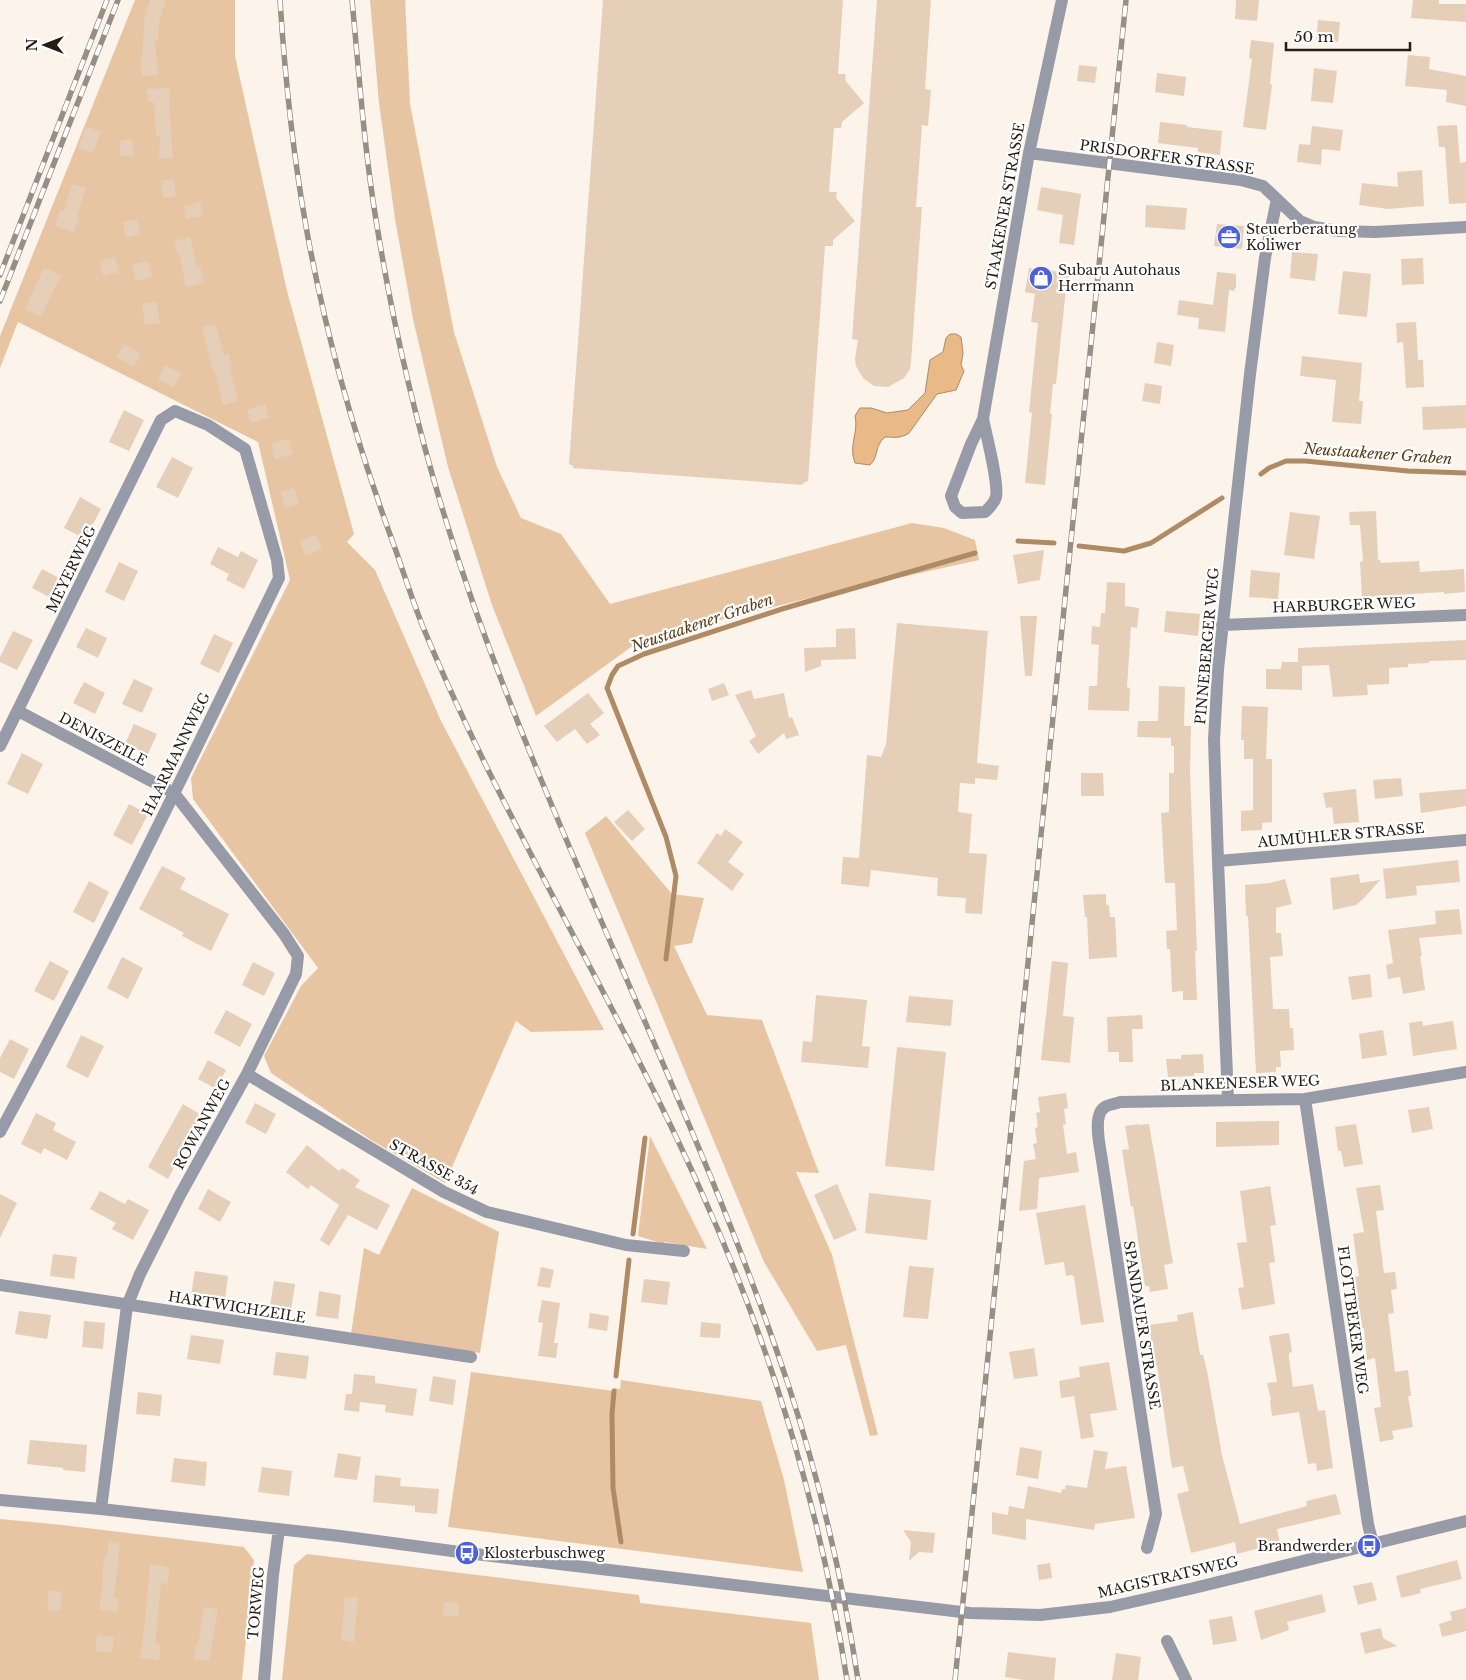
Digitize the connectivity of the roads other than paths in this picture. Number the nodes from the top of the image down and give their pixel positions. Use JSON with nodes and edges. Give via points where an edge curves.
{"nodes":[{"id":1,"x":1062,"y":0,"type":"edge"},
{"id":2,"x":1029,"y":153,"type":"junction"},
{"id":3,"x":1277,"y":199,"type":"junction"},
{"id":4,"x":1466,"y":227,"type":"edge"},
{"id":5,"x":175,"y":411,"type":"joint"},
{"id":6,"x":983,"y":419,"type":"junction"},
{"id":7,"x":1466,"y":615,"type":"edge"},
{"id":8,"x":1222,"y":625,"type":"junction"},
{"id":9,"x":18,"y":711,"type":"junction"},
{"id":10,"x":0,"y":746,"type":"edge"},
{"id":11,"x":174,"y":793,"type":"junction"},
{"id":12,"x":1466,"y":840,"type":"edge"},
{"id":13,"x":1218,"y":861,"type":"junction"},
{"id":14,"x":1466,"y":1072,"type":"edge"},
{"id":15,"x":247,"y":1074,"type":"junction"},
{"id":16,"x":1228,"y":1099,"type":"junction"},
{"id":17,"x":1305,"y":1099,"type":"junction"},
{"id":18,"x":1104,"y":1107,"type":"joint"},
{"id":19,"x":0,"y":1132,"type":"edge"},
{"id":20,"x":684,"y":1251,"type":"dead end"},
{"id":21,"x":0,"y":1285,"type":"edge"},
{"id":22,"x":127,"y":1306,"type":"junction"},
{"id":23,"x":471,"y":1357,"type":"dead end"},
{"id":24,"x":0,"y":1500,"type":"edge"},
{"id":25,"x":100,"y":1509,"type":"junction"},
{"id":26,"x":1466,"y":1522,"type":"edge"},
{"id":27,"x":280,"y":1529,"type":"junction"},
{"id":28,"x":1373,"y":1545,"type":"junction"},
{"id":29,"x":1147,"y":1548,"type":"dead end"},
{"id":30,"x":1167,"y":1641,"type":"dead end"},
{"id":31,"x":264,"y":1680,"type":"edge"},
{"id":32,"x":1186,"y":1680,"type":"edge"}],
"edges":[{"from":1,"to":2,"type":"street","name":"STAAKENER STRASSE"},
{"from":2,"to":3,"type":"street","name":"PRISDORFER STRASSE","via":[[1241,180],[1263,186]]},
{"from":2,"to":6,"type":"street","name":"STAAKENER STRASSE"},
{"from":3,"to":4,"type":"street","name":"PRISDORFER STRASSE","via":[[1300,220],[1314,227],[1339,231]]},
{"from":3,"to":8,"type":"street","name":"PINNEBERGER WEG","via":[[1262,277]]},
{"from":5,"to":9,"type":"street","name":"MEYERWEG","via":[[160,420]]},
{"from":5,"to":11,"type":"street","name":"HAARMANNWEG","via":[[208,425],[245,449],[277,560],[279,578]]},
{"from":6,"to":6,"type":"street","name":"STAAKENER STRASSE","via":[[997,494],[993,505],[985,512],[962,513],[955,507],[951,496]]},
{"from":7,"to":8,"type":"street","name":"HARBURGER WEG"},
{"from":8,"to":13,"type":"street","name":"PINNEBERGER WEG","via":[[1214,740]]},
{"from":9,"to":10,"type":"street","name":"MEYERWEG"},
{"from":9,"to":11,"type":"street","name":"DENISZEILE"},
{"from":11,"to":15,"type":"street","name":"ROWANWEG","via":[[298,956],[296,974]]},
{"from":11,"to":19,"type":"street","name":"HAARMANNWEG"},
{"from":12,"to":13,"type":"street","name":"AUMÜHLER STRASSE"},
{"from":13,"to":16,"type":"street","name":"PINNEBERGER WEG"},
{"from":14,"to":17,"type":"street","name":"BLANKENESER WEG"},
{"from":15,"to":20,"type":"street","name":"STRASSE 354","via":[[444,1192],[487,1212],[626,1245]]},
{"from":15,"to":22,"type":"street","name":"ROWANWEG","via":[[180,1195]]},
{"from":16,"to":17,"type":"street","name":"BLANKENESER WEG"},
{"from":16,"to":18,"type":"street","name":"BLANKENESER WEG","via":[[1120,1102]]},
{"from":17,"to":28,"type":"street","name":"FLOTTBEKER WEG"},
{"from":18,"to":29,"type":"street","name":"SPANDAUER STRASSE","via":[[1097,1124],[1156,1514]]},
{"from":21,"to":22,"type":"street","name":"HARTWICHZEILE"},
{"from":22,"to":23,"type":"street","name":"HARTWICHZEILE"},
{"from":22,"to":25,"type":"street","name":"ROWANWEG"},
{"from":24,"to":25,"type":"street"},
{"from":25,"to":27,"type":"street"},
{"from":26,"to":28,"type":"street","name":"MAGISTRATSWEG"},
{"from":27,"to":28,"type":"street","name":"MAGISTRATSWEG","via":[[999,1615],[1086,1610],[1141,1601]]},
{"from":27,"to":31,"type":"street","name":"TORWEG"},
{"from":30,"to":32,"type":"street"}]}
